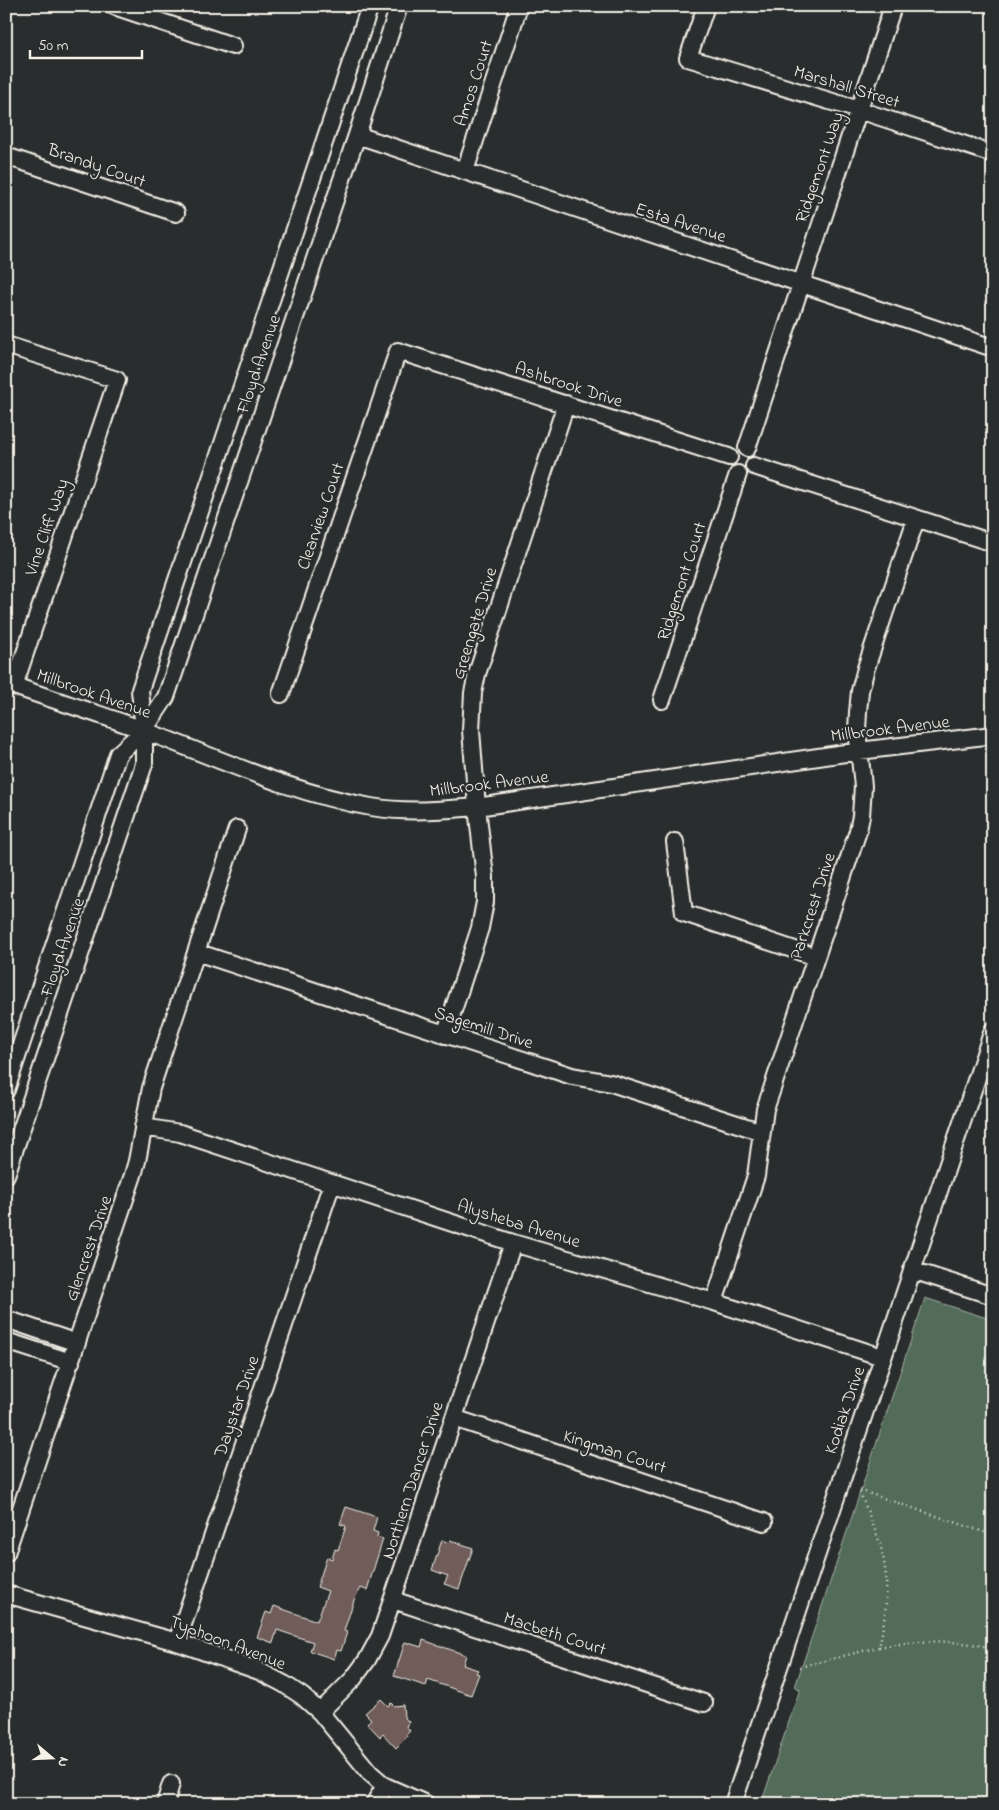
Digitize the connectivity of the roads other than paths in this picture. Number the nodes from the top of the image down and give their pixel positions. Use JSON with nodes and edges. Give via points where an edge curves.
{"nodes":[{"id":1,"x":114,"y":6,"type":"edge"},
{"id":2,"x":370,"y":6,"type":"edge"},
{"id":3,"x":399,"y":6,"type":"edge"},
{"id":4,"x":519,"y":6,"type":"edge"},
{"id":5,"x":706,"y":6,"type":"edge"},
{"id":6,"x":894,"y":6,"type":"edge"},
{"id":7,"x":233,"y":46,"type":"dead end"},
{"id":8,"x":859,"y":110,"type":"junction"},
{"id":9,"x":357,"y":135,"type":"junction"},
{"id":10,"x":993,"y":154,"type":"edge"},
{"id":11,"x":6,"y":156,"type":"edge"},
{"id":12,"x":465,"y":171,"type":"junction"},
{"id":13,"x":176,"y":213,"type":"dead end"},
{"id":14,"x":802,"y":283,"type":"junction"},
{"id":15,"x":6,"y":345,"type":"edge"},
{"id":16,"x":993,"y":348,"type":"edge"},
{"id":17,"x":398,"y":351,"type":"joint"},
{"id":18,"x":566,"y":404,"type":"junction"},
{"id":19,"x":747,"y":448,"type":"junction"},
{"id":20,"x":729,"y":456,"type":"junction"},
{"id":21,"x":754,"y":466,"type":"junction"},
{"id":22,"x":738,"y":474,"type":"junction"},
{"id":23,"x":916,"y":519,"type":"junction"},
{"id":24,"x":993,"y":543,"type":"edge"},
{"id":25,"x":10,"y":685,"type":"edge"},
{"id":26,"x":281,"y":694,"type":"dead end"},
{"id":27,"x":662,"y":700,"type":"dead end"},
{"id":28,"x":144,"y":730,"type":"junction"},
{"id":29,"x":993,"y":735,"type":"edge"},
{"id":30,"x":859,"y":751,"type":"junction"},
{"id":31,"x":477,"y":806,"type":"junction"},
{"id":32,"x":237,"y":829,"type":"dead end"},
{"id":33,"x":675,"y":842,"type":"dead end"},
{"id":34,"x":196,"y":952,"type":"junction"},
{"id":35,"x":816,"y":957,"type":"junction"},
{"id":36,"x":993,"y":1030,"type":"edge"},
{"id":37,"x":445,"y":1035,"type":"junction"},
{"id":38,"x":6,"y":1090,"type":"edge"},
{"id":39,"x":143,"y":1127,"type":"junction"},
{"id":40,"x":762,"y":1132,"type":"junction"},
{"id":41,"x":6,"y":1175,"type":"edge"},
{"id":42,"x":332,"y":1184,"type":"junction"},
{"id":43,"x":513,"y":1243,"type":"junction"},
{"id":44,"x":912,"y":1270,"type":"junction"},
{"id":45,"x":993,"y":1296,"type":"edge"},
{"id":46,"x":714,"y":1302,"type":"junction"},
{"id":47,"x":6,"y":1319,"type":"edge"},
{"id":48,"x":6,"y":1342,"type":"edge"},
{"id":49,"x":77,"y":1343,"type":"junction"},
{"id":50,"x":882,"y":1357,"type":"junction"},
{"id":51,"x":70,"y":1362,"type":"junction"},
{"id":52,"x":454,"y":1418,"type":"junction"},
{"id":53,"x":764,"y":1522,"type":"dead end"},
{"id":54,"x":6,"y":1553,"type":"edge"},
{"id":55,"x":6,"y":1594,"type":"edge"},
{"id":56,"x":393,"y":1600,"type":"junction"},
{"id":57,"x":178,"y":1642,"type":"junction"},
{"id":58,"x":704,"y":1703,"type":"dead end"},
{"id":59,"x":320,"y":1712,"type":"junction"},
{"id":60,"x":171,"y":1784,"type":"dead end"},
{"id":61,"x":385,"y":1786,"type":"junction"},
{"id":62,"x":164,"y":1804,"type":"edge"},
{"id":63,"x":374,"y":1804,"type":"edge"},
{"id":64,"x":426,"y":1804,"type":"edge"},
{"id":65,"x":733,"y":1804,"type":"edge"}],
"edges":[{"from":1,"to":7,"type":"street"},
{"from":2,"to":28,"type":"street","name":"Floyd Avenue","via":[[140,690]]},
{"from":3,"to":9,"type":"street","name":"Floyd Avenue"},
{"from":4,"to":12,"type":"street","name":"Amos Court"},
{"from":5,"to":8,"type":"street","name":"Marshall Street","via":[[688,58]]},
{"from":6,"to":8,"type":"street","name":"Ridgemont Way"},
{"from":8,"to":10,"type":"street","name":"Marshall Street"},
{"from":8,"to":14,"type":"street","name":"Ridgemont Way"},
{"from":9,"to":12,"type":"street","name":"Esta Avenue"},
{"from":9,"to":28,"type":"street","name":"Floyd Avenue","via":[[166,697]]},
{"from":11,"to":13,"type":"street","name":"Brandy Court"},
{"from":12,"to":14,"type":"street","name":"Esta Avenue"},
{"from":14,"to":16,"type":"street","name":"Esta Avenue"},
{"from":14,"to":19,"type":"street"},
{"from":15,"to":25,"type":"street","name":"Vine Cliff Way","via":[[117,380]]},
{"from":17,"to":18,"type":"street","name":"Ashbrook Drive"},
{"from":17,"to":26,"type":"street","name":"Clearview Court"},
{"from":18,"to":20,"type":"street","name":"Ashbrook Drive"},
{"from":18,"to":31,"type":"street","name":"Greengate Drive","via":[[477,674],[471,730]]},
{"from":19,"to":20,"type":"street","via":[[736,448]]},
{"from":19,"to":21,"type":"street","via":[[754,456]]},
{"from":20,"to":22,"type":"street","via":[[730,467]]},
{"from":21,"to":22,"type":"street","via":[[748,472]]},
{"from":21,"to":23,"type":"street"},
{"from":22,"to":27,"type":"street","name":"Ridgemont Court"},
{"from":23,"to":24,"type":"street"},
{"from":23,"to":30,"type":"street","name":"Parkcrest Drive","via":[[860,691]]},
{"from":25,"to":28,"type":"street","name":"Millbrook Avenue"},
{"from":28,"to":31,"type":"street","name":"Millbrook Avenue","via":[[260,776],[332,799],[409,810]]},
{"from":28,"to":38,"type":"street","name":"Floyd Avenue","via":[[118,754]]},
{"from":28,"to":41,"type":"street","name":"Floyd Avenue","via":[[144,764]]},
{"from":29,"to":30,"type":"street","name":"Millbrook Avenue"},
{"from":30,"to":31,"type":"street","name":"Millbrook Avenue"},
{"from":30,"to":35,"type":"street","name":"Parkcrest Drive","via":[[863,786],[861,816]]},
{"from":31,"to":37,"type":"street","name":"Greengate Drive","via":[[485,902],[480,928]]},
{"from":32,"to":34,"type":"street","name":"Glencrest Drive"},
{"from":33,"to":35,"type":"street","via":[[684,913]]},
{"from":34,"to":37,"type":"street","name":"Sagemill Drive"},
{"from":34,"to":39,"type":"street","name":"Glencrest Drive","via":[[151,1088]]},
{"from":35,"to":40,"type":"street","name":"Parkcrest Drive","via":[[770,1095]]},
{"from":36,"to":44,"type":"street","name":"Kodiak Drive"},
{"from":37,"to":40,"type":"street","name":"Sagemill Drive","via":[[572,1076],[611,1083]]},
{"from":39,"to":42,"type":"street","name":"Alysheba Avenue","via":[[180,1133]]},
{"from":39,"to":49,"type":"street","name":"Glencrest Drive","via":[[133,1175]]},
{"from":40,"to":46,"type":"street","name":"Parkcrest Drive","via":[[756,1176]]},
{"from":42,"to":43,"type":"street","name":"Alysheba Avenue"},
{"from":42,"to":57,"type":"street","name":"Daystar Drive"},
{"from":43,"to":46,"type":"street","name":"Alysheba Avenue"},
{"from":43,"to":52,"type":"street","name":"Northern Dancer Drive"},
{"from":44,"to":45,"type":"street"},
{"from":44,"to":50,"type":"street","name":"Kodiak Drive"},
{"from":46,"to":50,"type":"street","name":"Alysheba Avenue"},
{"from":47,"to":49,"type":"street"},
{"from":48,"to":51,"type":"street"},
{"from":49,"to":51,"type":"street","name":"Glencrest Drive"},
{"from":50,"to":65,"type":"street","name":"Kodiak Drive"},
{"from":51,"to":54,"type":"street","name":"Glencrest Drive"},
{"from":52,"to":53,"type":"street","name":"Kingman Court"},
{"from":52,"to":56,"type":"street","name":"Northern Dancer Drive"},
{"from":55,"to":57,"type":"street","name":"Typhoon Avenue"},
{"from":56,"to":58,"type":"street","name":"Macbeth Court"},
{"from":56,"to":59,"type":"street","name":"Northern Dancer Drive","via":[[367,1660]]},
{"from":57,"to":59,"type":"street","name":"Typhoon Avenue","via":[[259,1671],[302,1696]]},
{"from":59,"to":61,"type":"street","name":"Typhoon Avenue","via":[[370,1773]]},
{"from":60,"to":62,"type":"street"},
{"from":61,"to":63,"type":"street"},
{"from":61,"to":64,"type":"street","name":"Typhoon Avenue"}]}
